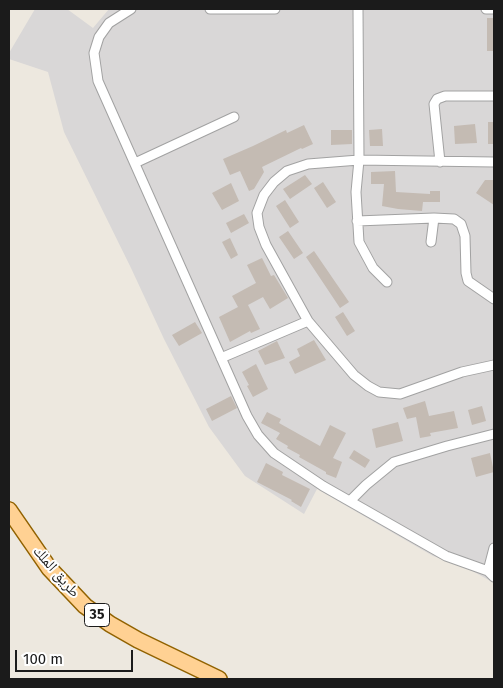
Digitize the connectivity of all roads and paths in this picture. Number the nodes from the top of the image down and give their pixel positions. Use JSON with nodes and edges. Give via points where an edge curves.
{"nodes":[{"id":1,"x":131,"y":9,"type":"edge"},
{"id":2,"x":210,"y":9,"type":"edge"},
{"id":3,"x":252,"y":9,"type":"edge"},
{"id":4,"x":275,"y":9,"type":"edge"},
{"id":5,"x":358,"y":9,"type":"edge"},
{"id":6,"x":486,"y":9,"type":"edge"},
{"id":7,"x":494,"y":9,"type":"edge"},
{"id":8,"x":494,"y":96,"type":"edge"},
{"id":9,"x":234,"y":117,"type":"dead end"},
{"id":10,"x":359,"y":160,"type":"junction"},
{"id":11,"x":440,"y":162,"type":"junction"},
{"id":12,"x":494,"y":162,"type":"edge"},
{"id":13,"x":135,"y":163,"type":"junction"},
{"id":14,"x":434,"y":218,"type":"junction"},
{"id":15,"x":357,"y":221,"type":"junction"},
{"id":16,"x":431,"y":242,"type":"dead end"},
{"id":17,"x":387,"y":282,"type":"dead end"},
{"id":18,"x":494,"y":298,"type":"edge"},
{"id":19,"x":308,"y":321,"type":"junction"},
{"id":20,"x":222,"y":358,"type":"junction"},
{"id":21,"x":494,"y":365,"type":"edge"},
{"id":22,"x":494,"y":434,"type":"edge"},
{"id":23,"x":350,"y":501,"type":"junction"},
{"id":24,"x":9,"y":510,"type":"edge"},
{"id":25,"x":494,"y":548,"type":"edge"},
{"id":26,"x":491,"y":574,"type":"edge"},
{"id":27,"x":219,"y":679,"type":"edge"}],
"edges":[{"from":1,"to":13,"type":"street","via":[[109,23],[99,37],[94,53],[98,81]]},
{"from":2,"to":3,"type":"street"},
{"from":3,"to":4,"type":"street"},
{"from":5,"to":10,"type":"street"},
{"from":6,"to":7,"type":"street"},
{"from":8,"to":11,"type":"street","via":[[445,96],[437,99],[434,104]]},
{"from":9,"to":13,"type":"street"},
{"from":10,"to":11,"type":"street"},
{"from":10,"to":15,"type":"street"},
{"from":10,"to":19,"type":"street","via":[[308,164],[287,171],[264,195],[257,213],[266,245]]},
{"from":11,"to":12,"type":"street"},
{"from":13,"to":20,"type":"street"},
{"from":14,"to":15,"type":"street"},
{"from":14,"to":16,"type":"street"},
{"from":14,"to":18,"type":"street","via":[[454,219],[461,224],[465,236],[468,281]]},
{"from":15,"to":17,"type":"street","via":[[358,242],[373,268]]},
{"from":19,"to":20,"type":"street"},
{"from":19,"to":21,"type":"street","via":[[354,375],[379,392],[400,394],[462,372]]},
{"from":20,"to":23,"type":"street","via":[[247,416],[274,453]]},
{"from":22,"to":23,"type":"street","via":[[394,462]]},
{"from":23,"to":26,"type":"street","via":[[446,556]]},
{"from":24,"to":27,"type":"main road","name":"طريق الملك","number":"35","via":[[49,568],[85,606],[110,624]]},
{"from":25,"to":26,"type":"street"}]}
